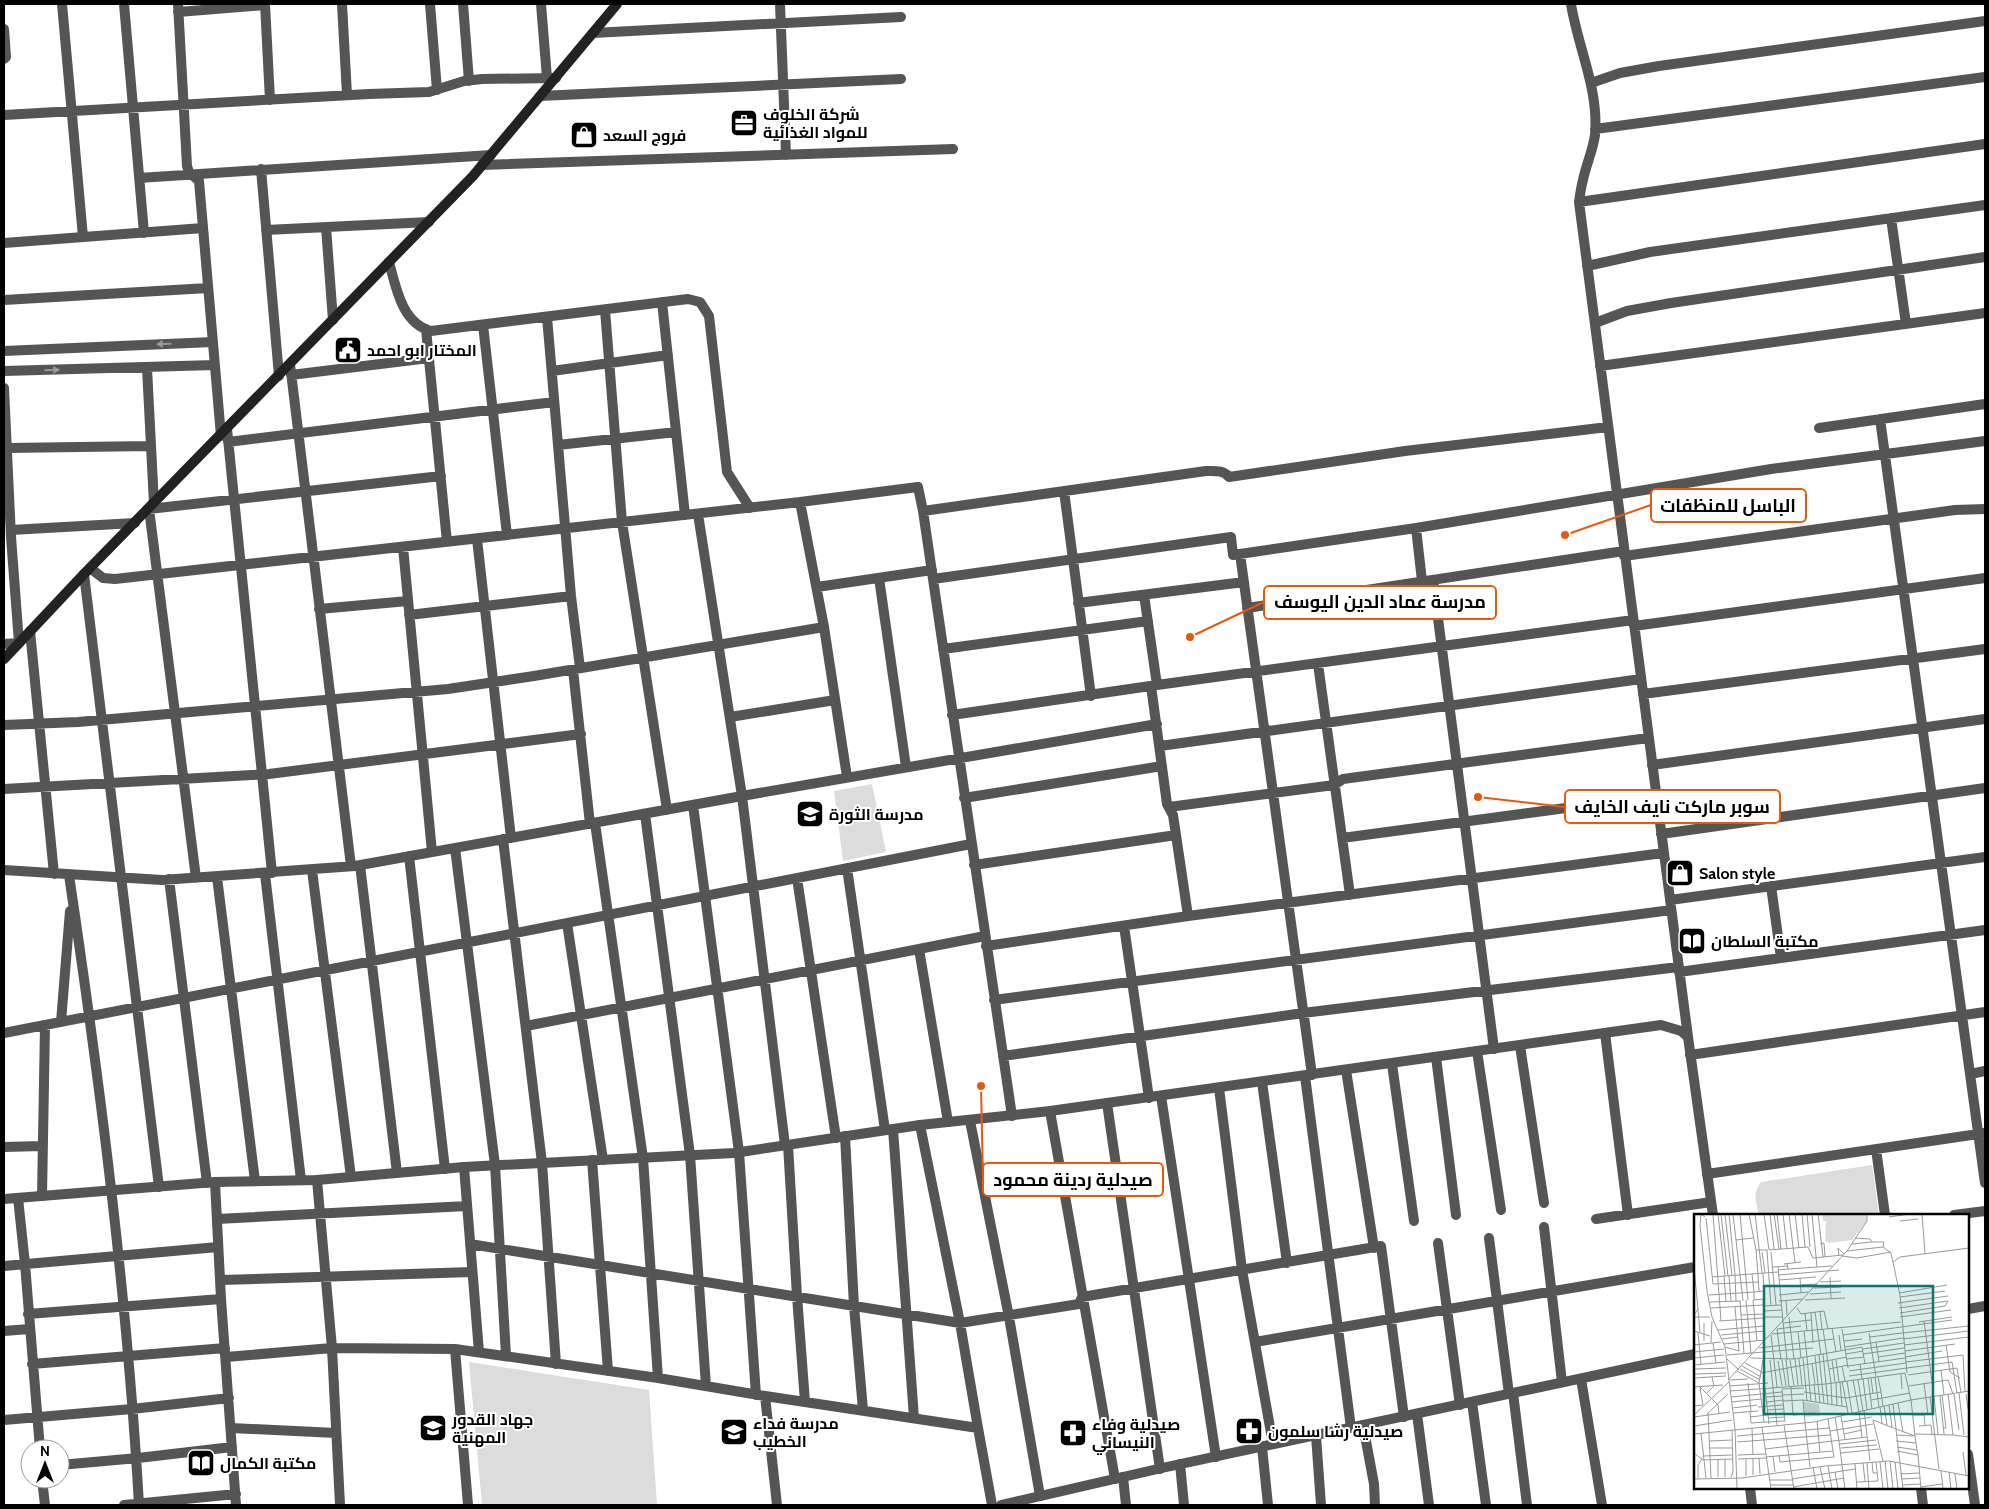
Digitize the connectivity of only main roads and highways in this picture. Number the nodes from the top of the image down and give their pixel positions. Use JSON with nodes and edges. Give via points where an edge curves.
{"nodes":[{"id":1,"x":618,"y":4,"type":"edge"},
{"id":2,"x":4,"y":659,"type":"edge"}],
"edges":[{"from":1,"to":2,"type":"main road","via":[[551,78],[491,155],[429,222],[290,364],[225,436],[87,571]]}]}
